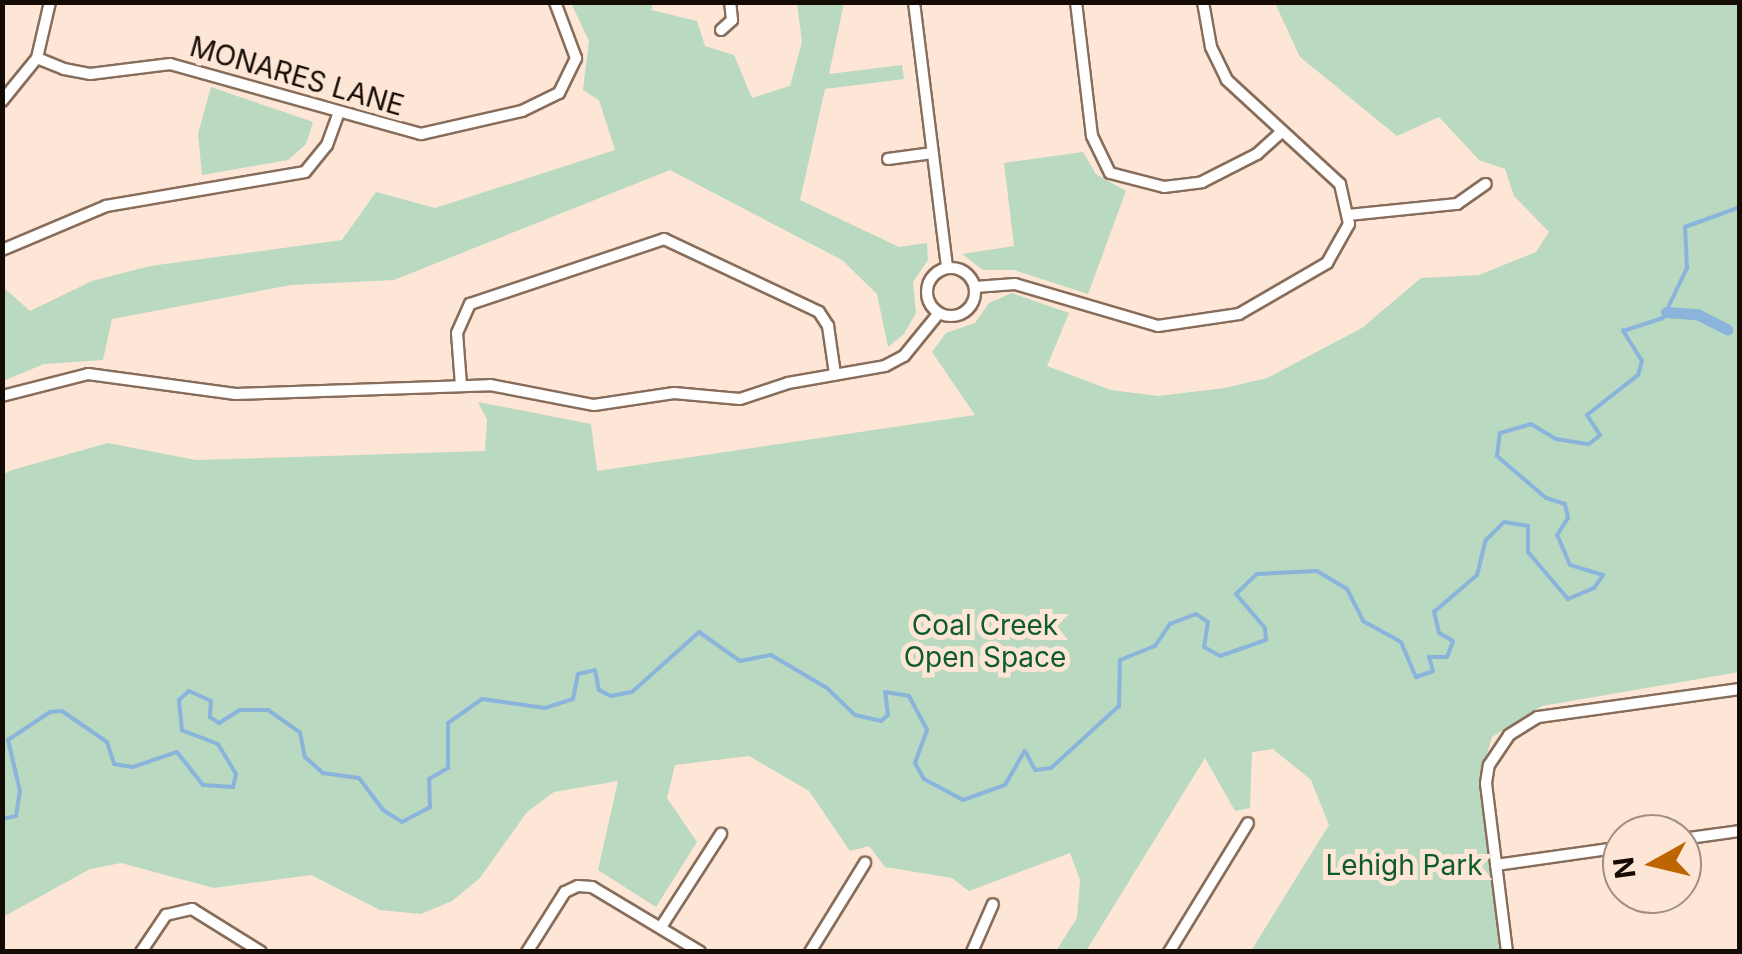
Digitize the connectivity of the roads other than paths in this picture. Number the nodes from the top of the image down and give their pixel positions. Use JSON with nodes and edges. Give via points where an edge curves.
{"nodes":[{"id":1,"x":50,"y":2,"type":"edge"},
{"id":2,"x":555,"y":2,"type":"edge"},
{"id":3,"x":730,"y":2,"type":"edge"},
{"id":4,"x":914,"y":2,"type":"edge"},
{"id":5,"x":1076,"y":2,"type":"edge"},
{"id":6,"x":1203,"y":2,"type":"edge"},
{"id":7,"x":721,"y":30,"type":"dead end"},
{"id":8,"x":37,"y":58,"type":"junction"},
{"id":9,"x":2,"y":101,"type":"edge"},
{"id":10,"x":339,"y":112,"type":"junction"},
{"id":11,"x":1280,"y":133,"type":"junction"},
{"id":12,"x":933,"y":150,"type":"junction"},
{"id":13,"x":888,"y":159,"type":"dead end"},
{"id":14,"x":1486,"y":184,"type":"dead end"},
{"id":15,"x":1348,"y":214,"type":"junction"},
{"id":16,"x":2,"y":250,"type":"edge"},
{"id":17,"x":947,"y":268,"type":"junction"},
{"id":18,"x":975,"y":287,"type":"junction"},
{"id":19,"x":939,"y":314,"type":"junction"},
{"id":20,"x":835,"y":374,"type":"junction"},
{"id":21,"x":461,"y":386,"type":"junction"},
{"id":22,"x":2,"y":396,"type":"edge"},
{"id":23,"x":1740,"y":689,"type":"edge"},
{"id":24,"x":1248,"y":823,"type":"dead end"},
{"id":25,"x":1740,"y":831,"type":"edge"},
{"id":26,"x":721,"y":834,"type":"dead end"},
{"id":27,"x":1702,"y":836,"type":"edge"},
{"id":28,"x":1602,"y":850,"type":"edge"},
{"id":29,"x":865,"y":863,"type":"dead end"},
{"id":30,"x":1496,"y":865,"type":"junction"},
{"id":31,"x":993,"y":904,"type":"dead end"},
{"id":32,"x":661,"y":927,"type":"junction"},
{"id":33,"x":141,"y":952,"type":"edge"},
{"id":34,"x":261,"y":952,"type":"edge"},
{"id":35,"x":527,"y":952,"type":"edge"},
{"id":36,"x":700,"y":952,"type":"edge"},
{"id":37,"x":810,"y":952,"type":"edge"},
{"id":38,"x":972,"y":952,"type":"edge"},
{"id":39,"x":1169,"y":952,"type":"edge"},
{"id":40,"x":1508,"y":952,"type":"edge"}],
"edges":[{"from":1,"to":8,"type":"street"},
{"from":2,"to":10,"type":"street","name":"MONARES LANE","via":[[576,58],[568,82],[538,106],[421,134]]},
{"from":3,"to":7,"type":"street","via":[[732,20]]},
{"from":4,"to":12,"type":"street"},
{"from":5,"to":11,"type":"street","via":[[1092,136],[1110,172],[1164,187],[1202,182],[1258,154]]},
{"from":6,"to":11,"type":"street","via":[[1218,65]]},
{"from":8,"to":9,"type":"street"},
{"from":8,"to":10,"type":"street","name":"MONARES LANE","via":[[90,74],[186,66]]},
{"from":10,"to":16,"type":"street","via":[[327,145],[305,172],[106,206]]},
{"from":11,"to":15,"type":"street","via":[[1326,168]]},
{"from":12,"to":13,"type":"street"},
{"from":12,"to":17,"type":"street"},
{"from":14,"to":15,"type":"street","via":[[1457,204]]},
{"from":15,"to":18,"type":"street","via":[[1345,235],[1327,263],[1223,319],[1158,326],[1015,284]]},
{"from":17,"to":18,"type":"street","via":[[961,270]]},
{"from":17,"to":19,"type":"street","via":[[932,277],[927,292]]},
{"from":18,"to":19,"type":"street","via":[[973,303],[962,314]]},
{"from":19,"to":20,"type":"street","via":[[904,356]]},
{"from":20,"to":21,"type":"street","via":[[740,399],[674,392],[594,405]]},
{"from":20,"to":21,"type":"street","via":[[828,326],[819,312],[664,240],[470,304],[457,333]]},
{"from":21,"to":22,"type":"street","via":[[236,394],[88,374]]},
{"from":23,"to":30,"type":"street","via":[[1521,725],[1489,765]]},
{"from":24,"to":39,"type":"street"},
{"from":25,"to":27,"type":"street"},
{"from":26,"to":32,"type":"street"},
{"from":28,"to":30,"type":"street"},
{"from":29,"to":37,"type":"street"},
{"from":30,"to":40,"type":"street"},
{"from":31,"to":38,"type":"street"},
{"from":32,"to":35,"type":"street","via":[[578,886],[565,892]]},
{"from":32,"to":36,"type":"street"},
{"from":33,"to":34,"type":"street","via":[[166,916],[192,909]]}]}
